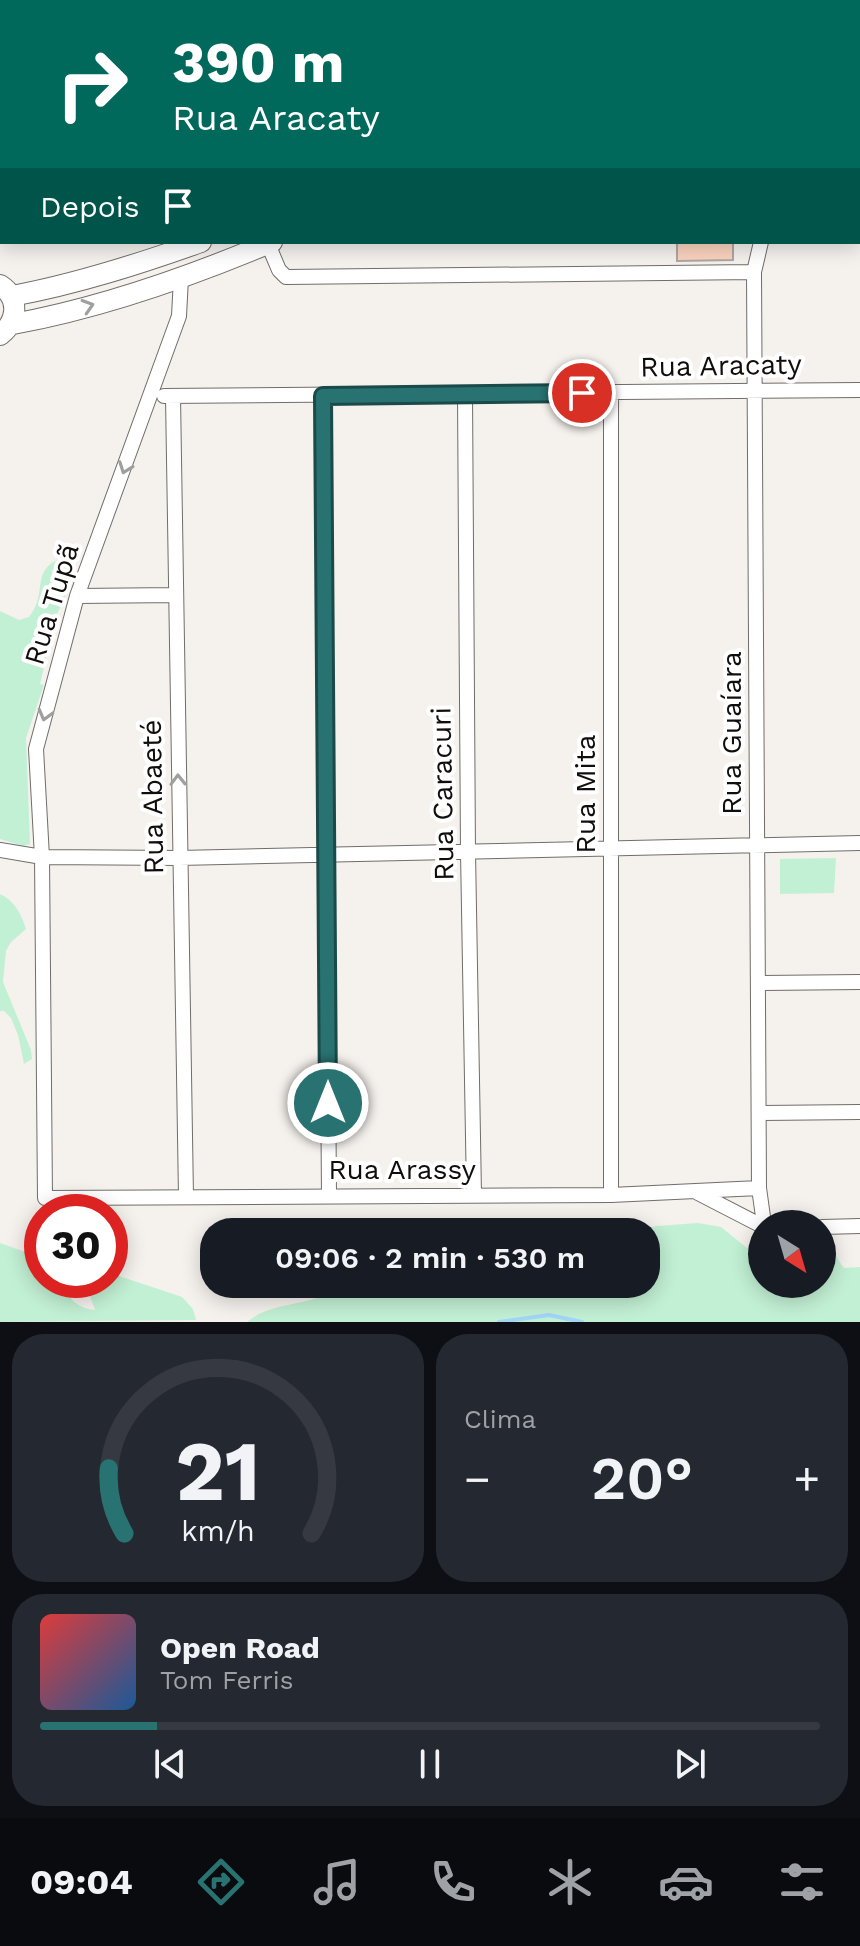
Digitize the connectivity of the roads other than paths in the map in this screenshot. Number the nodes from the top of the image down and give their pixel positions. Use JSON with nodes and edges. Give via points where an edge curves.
{"nodes":[{"id":1,"x":195,"y":244,"type":"edge"},
{"id":2,"x":267,"y":244,"type":"edge"},
{"id":3,"x":270,"y":244,"type":"edge"},
{"id":4,"x":761,"y":244,"type":"edge"},
{"id":5,"x":754,"y":272,"type":"junction"},
{"id":6,"x":181,"y":278,"type":"junction"},
{"id":7,"x":6,"y":290,"type":"edge"},
{"id":8,"x":6,"y":330,"type":"edge"},
{"id":9,"x":755,"y":390,"type":"junction"},
{"id":10,"x":860,"y":390,"type":"edge"},
{"id":11,"x":611,"y":393,"type":"junction"},
{"id":12,"x":465,"y":394,"type":"junction"},
{"id":13,"x":152,"y":395,"type":"junction"},
{"id":14,"x":323,"y":396,"type":"junction"},
{"id":15,"x":173,"y":397,"type":"junction"},
{"id":16,"x":176,"y":595,"type":"junction"},
{"id":17,"x":77,"y":596,"type":"junction"},
{"id":18,"x":860,"y":843,"type":"edge"},
{"id":19,"x":758,"y":846,"type":"junction"},
{"id":20,"x":0,"y":850,"type":"edge"},
{"id":21,"x":611,"y":851,"type":"junction"},
{"id":22,"x":468,"y":852,"type":"junction"},
{"id":23,"x":326,"y":855,"type":"junction"},
{"id":24,"x":42,"y":857,"type":"junction"},
{"id":25,"x":179,"y":858,"type":"junction"},
{"id":26,"x":860,"y":982,"type":"edge"},
{"id":27,"x":758,"y":983,"type":"junction"},
{"id":28,"x":860,"y":1112,"type":"edge"},
{"id":29,"x":759,"y":1113,"type":"junction"},
{"id":30,"x":759,"y":1188,"type":"junction"},
{"id":31,"x":696,"y":1192,"type":"junction"},
{"id":32,"x":45,"y":1194,"type":"edge"},
{"id":33,"x":474,"y":1194,"type":"junction"},
{"id":34,"x":611,"y":1195,"type":"junction"},
{"id":35,"x":329,"y":1196,"type":"junction"},
{"id":36,"x":128,"y":1197,"type":"edge"},
{"id":37,"x":186,"y":1197,"type":"junction"},
{"id":38,"x":761,"y":1210,"type":"edge"},
{"id":39,"x":748,"y":1218,"type":"edge"},
{"id":40,"x":860,"y":1226,"type":"edge"},
{"id":41,"x":836,"y":1227,"type":"edge"}],
"edges":[{"from":1,"to":7,"type":"main road","via":[[57,288]]},
{"from":2,"to":6,"type":"main road"},
{"from":3,"to":5,"type":"street","via":[[286,277]]},
{"from":4,"to":5,"type":"street","name":"Rua Guaíara"},
{"from":5,"to":9,"type":"street","name":"Rua Guaíara"},
{"from":8,"to":6,"type":"main road","one_way":true},
{"from":6,"to":13,"type":"street","name":"Rua Tupã","via":[[179,316]]},
{"from":7,"to":8,"type":"main road","via":[[15,306]]},
{"from":9,"to":10,"type":"street","name":"Rua Aracaty"},
{"from":9,"to":11,"type":"street","name":"Rua Aracaty"},
{"from":9,"to":19,"type":"street","name":"Rua Guaíara"},
{"from":11,"to":12,"type":"street","name":"Rua Aracaty"},
{"from":11,"to":21,"type":"street","name":"Rua Mita"},
{"from":12,"to":14,"type":"street","name":"Rua Aracaty"},
{"from":12,"to":22,"type":"street","name":"Rua Caracuri"},
{"from":13,"to":15,"type":"street","name":"Rua Aracaty"},
{"from":13,"to":17,"type":"street","name":"Rua Tupã","one_way":true},
{"from":14,"to":15,"type":"street","name":"Rua Aracaty"},
{"from":14,"to":23,"type":"street"},
{"from":15,"to":16,"type":"street","name":"Rua Abaeté"},
{"from":16,"to":17,"type":"street"},
{"from":25,"to":16,"type":"street","name":"Rua Abaeté","one_way":true},
{"from":17,"to":24,"type":"street","name":"Rua Tupã","one_way":true,"via":[[36,749]]},
{"from":18,"to":19,"type":"street"},
{"from":19,"to":21,"type":"street"},
{"from":19,"to":27,"type":"street","name":"Rua Guaíara"},
{"from":20,"to":24,"type":"street"},
{"from":21,"to":22,"type":"street"},
{"from":21,"to":34,"type":"street","name":"Rua Mita"},
{"from":22,"to":23,"type":"street"},
{"from":22,"to":33,"type":"street","name":"Rua Caracuri"},
{"from":23,"to":25,"type":"street"},
{"from":23,"to":35,"type":"street"},
{"from":24,"to":25,"type":"street"},
{"from":24,"to":32,"type":"street","name":"Rua Tupã"},
{"from":25,"to":37,"type":"street","name":"Rua Abaeté"},
{"from":26,"to":27,"type":"street"},
{"from":27,"to":29,"type":"street","name":"Rua Guaíara"},
{"from":28,"to":29,"type":"street"},
{"from":29,"to":30,"type":"street","name":"Rua Guaíara"},
{"from":30,"to":31,"type":"street","name":"Rua Arassy"},
{"from":30,"to":38,"type":"street","name":"Rua Guaíara"},
{"from":31,"to":34,"type":"street","name":"Rua Arassy"},
{"from":31,"to":39,"type":"street"},
{"from":33,"to":34,"type":"street","name":"Rua Arassy"},
{"from":33,"to":35,"type":"street","name":"Rua Arassy"},
{"from":35,"to":37,"type":"street","name":"Rua Arassy"},
{"from":36,"to":37,"type":"street","name":"Rua Arassy"},
{"from":40,"to":41,"type":"street"}]}
